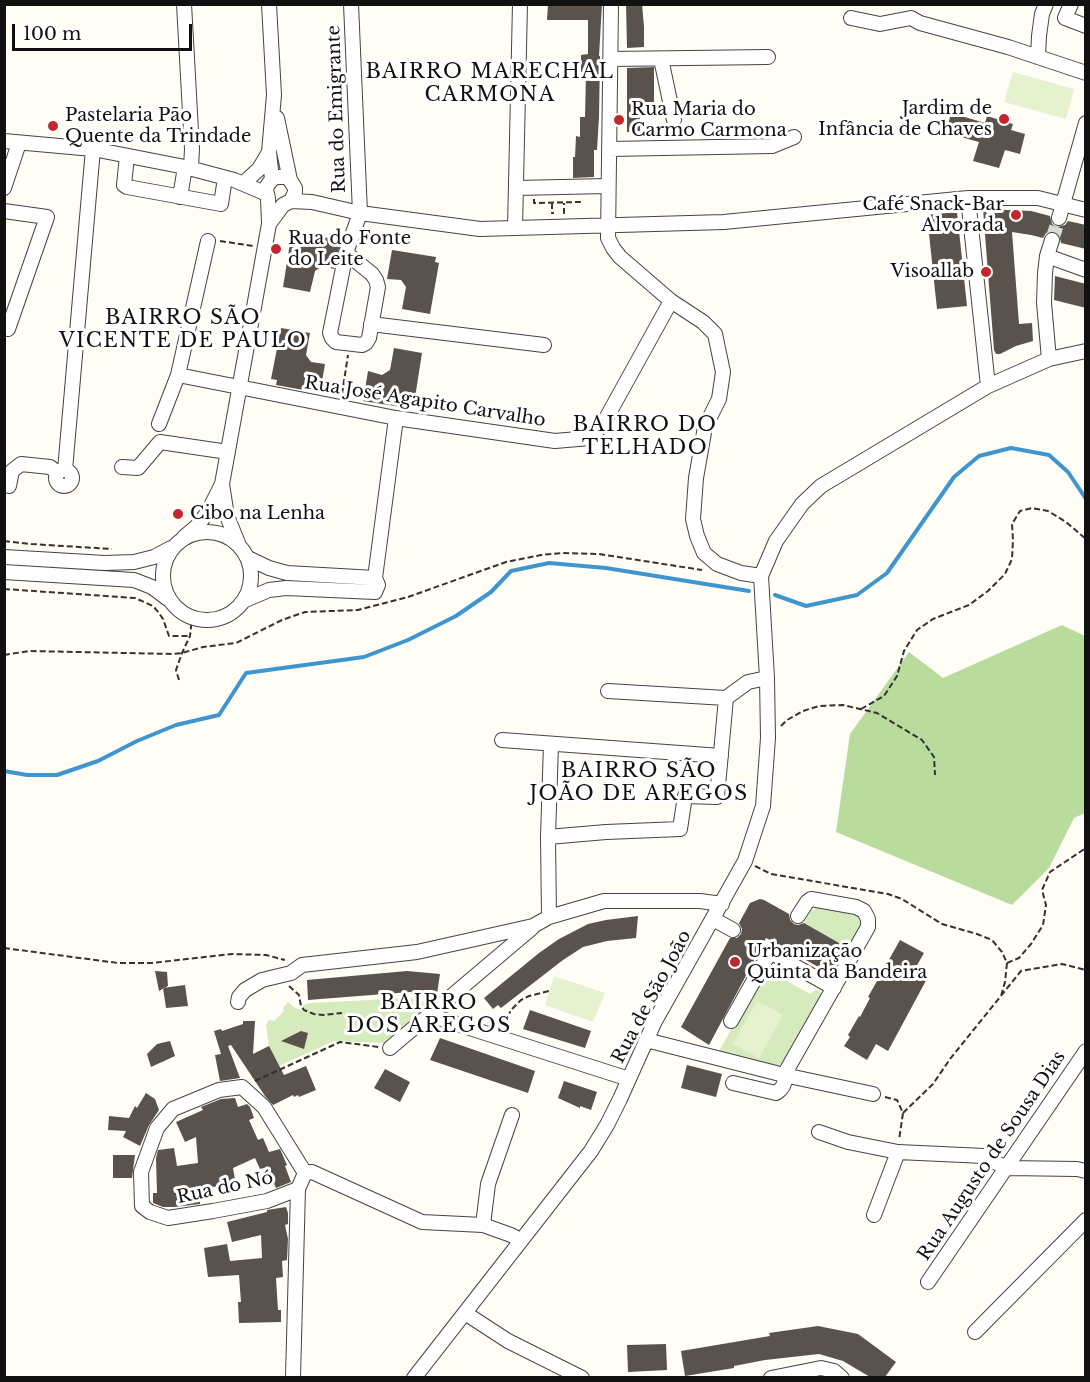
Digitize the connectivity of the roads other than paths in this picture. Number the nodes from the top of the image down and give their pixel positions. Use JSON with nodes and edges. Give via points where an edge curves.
{"nodes":[{"id":1,"x":184,"y":4,"type":"edge"},
{"id":2,"x":269,"y":4,"type":"edge"},
{"id":3,"x":351,"y":4,"type":"edge"},
{"id":4,"x":520,"y":4,"type":"edge"},
{"id":5,"x":611,"y":4,"type":"edge"},
{"id":6,"x":905,"y":4,"type":"edge"},
{"id":7,"x":1046,"y":4,"type":"edge"},
{"id":8,"x":1071,"y":4,"type":"edge"},
{"id":9,"x":851,"y":18,"type":"dead end"},
{"id":10,"x":911,"y":18,"type":"junction"},
{"id":11,"x":1086,"y":26,"type":"edge"},
{"id":12,"x":768,"y":57,"type":"dead end"},
{"id":13,"x":1038,"y":57,"type":"junction"},
{"id":14,"x":661,"y":58,"type":"junction"},
{"id":15,"x":610,"y":59,"type":"junction"},
{"id":16,"x":1086,"y":73,"type":"edge"},
{"id":17,"x":274,"y":95,"type":"junction"},
{"id":18,"x":674,"y":120,"type":"dead end"},
{"id":19,"x":1086,"y":123,"type":"edge"},
{"id":20,"x":794,"y":137,"type":"dead end"},
{"id":21,"x":4,"y":141,"type":"edge"},
{"id":22,"x":19,"y":143,"type":"junction"},
{"id":23,"x":93,"y":149,"type":"junction"},
{"id":24,"x":609,"y":149,"type":"junction"},
{"id":25,"x":269,"y":152,"type":"junction"},
{"id":26,"x":127,"y":156,"type":"junction"},
{"id":27,"x":188,"y":168,"type":"junction"},
{"id":28,"x":235,"y":180,"type":"junction"},
{"id":29,"x":608,"y":186,"type":"junction"},
{"id":30,"x":4,"y":188,"type":"edge"},
{"id":31,"x":269,"y":188,"type":"junction"},
{"id":32,"x":516,"y":188,"type":"junction"},
{"id":33,"x":290,"y":193,"type":"junction"},
{"id":34,"x":180,"y":197,"type":"junction"},
{"id":35,"x":968,"y":198,"type":"junction"},
{"id":36,"x":1063,"y":203,"type":"junction"},
{"id":37,"x":1086,"y":210,"type":"edge"},
{"id":38,"x":4,"y":211,"type":"edge"},
{"id":39,"x":360,"y":213,"type":"junction"},
{"id":40,"x":1059,"y":218,"type":"tunnel mouth"},
{"id":41,"x":269,"y":224,"type":"junction"},
{"id":42,"x":608,"y":226,"type":"junction"},
{"id":43,"x":515,"y":228,"type":"junction"},
{"id":44,"x":1052,"y":240,"type":"tunnel mouth"},
{"id":45,"x":208,"y":241,"type":"road end"},
{"id":46,"x":346,"y":253,"type":"junction"},
{"id":47,"x":1047,"y":256,"type":"junction"},
{"id":48,"x":1086,"y":270,"type":"edge"},
{"id":49,"x":671,"y":301,"type":"junction"},
{"id":50,"x":371,"y":324,"type":"junction"},
{"id":51,"x":6,"y":332,"type":"edge"},
{"id":52,"x":544,"y":345,"type":"dead end"},
{"id":53,"x":1086,"y":351,"type":"edge"},
{"id":54,"x":1049,"y":359,"type":"junction"},
{"id":55,"x":178,"y":375,"type":"junction"},
{"id":56,"x":988,"y":386,"type":"junction"},
{"id":57,"x":239,"y":388,"type":"junction"},
{"id":58,"x":396,"y":418,"type":"junction"},
{"id":59,"x":159,"y":424,"type":"dead end"},
{"id":60,"x":228,"y":452,"type":"junction"},
{"id":61,"x":122,"y":467,"type":"dead end"},
{"id":62,"x":222,"y":484,"type":"junction"},
{"id":63,"x":9,"y":486,"type":"dead end"},
{"id":64,"x":184,"y":537,"type":"junction"},
{"id":65,"x":239,"y":545,"type":"junction"},
{"id":66,"x":173,"y":547,"type":"junction"},
{"id":67,"x":4,"y":557,"type":"edge"},
{"id":68,"x":248,"y":558,"type":"junction"},
{"id":69,"x":4,"y":572,"type":"edge"},
{"id":70,"x":761,"y":576,"type":"junction"},
{"id":71,"x":375,"y":578,"type":"junction"},
{"id":72,"x":170,"y":601,"type":"junction"},
{"id":73,"x":243,"y":601,"type":"junction"},
{"id":74,"x":767,"y":678,"type":"junction"},
{"id":75,"x":608,"y":691,"type":"dead end"},
{"id":76,"x":726,"y":698,"type":"junction"},
{"id":77,"x":502,"y":740,"type":"dead end"},
{"id":78,"x":551,"y":744,"type":"junction"},
{"id":79,"x":721,"y":756,"type":"junction"},
{"id":80,"x":548,"y":837,"type":"junction"},
{"id":81,"x":722,"y":904,"type":"junction"},
{"id":82,"x":798,"y":916,"type":"dead end"},
{"id":83,"x":549,"y":917,"type":"junction"},
{"id":84,"x":713,"y":919,"type":"junction"},
{"id":85,"x":533,"y":926,"type":"junction"},
{"id":86,"x":733,"y":930,"type":"dead end"},
{"id":87,"x":834,"y":988,"type":"junction"},
{"id":88,"x":238,"y":1002,"type":"dead end"},
{"id":89,"x":429,"y":1015,"type":"junction"},
{"id":90,"x":731,"y":1021,"type":"dead end"},
{"id":91,"x":646,"y":1040,"type":"junction"},
{"id":92,"x":390,"y":1048,"type":"road end"},
{"id":93,"x":1086,"y":1051,"type":"edge"},
{"id":94,"x":785,"y":1075,"type":"junction"},
{"id":95,"x":629,"y":1079,"type":"junction"},
{"id":96,"x":733,"y":1083,"type":"dead end"},
{"id":97,"x":873,"y":1094,"type":"road end"},
{"id":98,"x":512,"y":1115,"type":"dead end"},
{"id":99,"x":819,"y":1132,"type":"dead end"},
{"id":100,"x":898,"y":1152,"type":"junction"},
{"id":101,"x":1006,"y":1168,"type":"junction"},
{"id":102,"x":1086,"y":1171,"type":"edge"},
{"id":103,"x":305,"y":1173,"type":"junction"},
{"id":104,"x":298,"y":1189,"type":"junction"},
{"id":105,"x":874,"y":1215,"type":"dead end"},
{"id":106,"x":1086,"y":1220,"type":"edge"},
{"id":107,"x":483,"y":1225,"type":"junction"},
{"id":108,"x":520,"y":1240,"type":"junction"},
{"id":109,"x":928,"y":1282,"type":"dead end"},
{"id":110,"x":465,"y":1313,"type":"junction"},
{"id":111,"x":975,"y":1332,"type":"dead end"},
{"id":112,"x":293,"y":1377,"type":"edge"},
{"id":113,"x":414,"y":1377,"type":"edge"},
{"id":114,"x":582,"y":1377,"type":"edge"},
{"id":115,"x":771,"y":1377,"type":"edge"},
{"id":116,"x":842,"y":1377,"type":"edge"}],
"edges":[{"from":1,"to":27,"type":"street","via":[[192,149]]},
{"from":2,"to":17,"type":"street"},
{"from":3,"to":39,"type":"street","name":"Rua do Emigrante"},
{"from":4,"to":32,"type":"street"},
{"from":5,"to":15,"type":"street"},
{"from":6,"to":10,"type":"street"},
{"from":7,"to":13,"type":"street"},
{"from":8,"to":11,"type":"street","via":[[1065,18]]},
{"from":9,"to":10,"type":"street","via":[[880,24]]},
{"from":10,"to":13,"type":"street"},
{"from":12,"to":14,"type":"street"},
{"from":13,"to":16,"type":"street"},
{"from":14,"to":15,"type":"street"},
{"from":14,"to":18,"type":"street"},
{"from":15,"to":24,"type":"street"},
{"from":17,"to":25,"type":"street"},
{"from":17,"to":33,"type":"street"},
{"from":19,"to":36,"type":"street"},
{"from":20,"to":24,"type":"street","via":[[772,146]]},
{"from":21,"to":22,"type":"street"},
{"from":22,"to":23,"type":"street"},
{"from":22,"to":30,"type":"street"},
{"from":23,"to":26,"type":"street"},
{"from":23,"to":63,"type":"street","via":[[62,471],[21,465],[12,471]]},
{"from":24,"to":29,"type":"street"},
{"from":25,"to":28,"type":"street","via":[[259,170]]},
{"from":25,"to":31,"type":"street"},
{"from":26,"to":27,"type":"street"},
{"from":26,"to":34,"type":"street","via":[[124,185]]},
{"from":27,"to":28,"type":"street"},
{"from":27,"to":34,"type":"street"},
{"from":28,"to":31,"type":"street"},
{"from":28,"to":34,"type":"street","via":[[221,204]]},
{"from":29,"to":32,"type":"street"},
{"from":29,"to":42,"type":"street"},
{"from":31,"to":33,"type":"street","via":[[275,204]]},
{"from":31,"to":33,"type":"street","via":[[281,176]]},
{"from":31,"to":41,"type":"street"},
{"from":32,"to":43,"type":"street"},
{"from":33,"to":39,"type":"street"},
{"from":33,"to":41,"type":"street"},
{"from":35,"to":36,"type":"street","via":[[1038,198]]},
{"from":35,"to":42,"type":"street","via":[[724,222]]},
{"from":35,"to":56,"type":"street"},
{"from":36,"to":37,"type":"street"},
{"from":36,"to":40,"type":"street"},
{"from":38,"to":51,"type":"street","via":[[47,217]]},
{"from":39,"to":43,"type":"street","via":[[480,229]]},
{"from":39,"to":46,"type":"street"},
{"from":41,"to":57,"type":"street"},
{"from":42,"to":43,"type":"street"},
{"from":42,"to":49,"type":"street","via":[[608,238],[620,257]]},
{"from":44,"to":47,"type":"street"},
{"from":45,"to":55,"type":"street"},
{"from":46,"to":50,"type":"street","via":[[376,280]]},
{"from":46,"to":50,"type":"street","via":[[330,333],[336,342],[362,345],[369,338]]},
{"from":47,"to":48,"type":"street"},
{"from":47,"to":54,"type":"street","via":[[1044,303]]},
{"from":49,"to":58,"type":"street","name":"Rua José Agapito Carvalho","via":[[603,424],[590,438],[555,441]]},
{"from":49,"to":70,"type":"street","via":[[715,334],[723,372],[719,399],[705,427],[696,478],[696,536],[704,553],[717,564]]},
{"from":50,"to":52,"type":"street"},
{"from":53,"to":54,"type":"street"},
{"from":54,"to":56,"type":"street"},
{"from":55,"to":57,"type":"street","name":"Rua José Agapito Carvalho"},
{"from":55,"to":59,"type":"street"},
{"from":56,"to":70,"type":"street","via":[[820,486],[776,541]]},
{"from":57,"to":58,"type":"street","name":"Rua José Agapito Carvalho"},
{"from":57,"to":60,"type":"street"},
{"from":58,"to":71,"type":"street"},
{"from":60,"to":61,"type":"street","via":[[160,442],[138,468]]},
{"from":60,"to":62,"type":"street"},
{"from":62,"to":64,"type":"street","via":[[208,512]]},
{"from":62,"to":65,"type":"street","via":[[226,516]]},
{"from":64,"to":65,"type":"street","via":[[213,531]]},
{"from":64,"to":66,"type":"street"},
{"from":65,"to":68,"type":"street"},
{"from":66,"to":67,"type":"street","via":[[134,562]]},
{"from":66,"to":72,"type":"street","via":[[162,573]]},
{"from":68,"to":71,"type":"street","via":[[287,573]]},
{"from":68,"to":73,"type":"street","via":[[251,573]]},
{"from":69,"to":72,"type":"street","via":[[138,581],[152,586]]},
{"from":70,"to":74,"type":"street","name":"Rua de São João"},
{"from":71,"to":73,"type":"street","via":[[375,592],[286,588],[269,590]]},
{"from":72,"to":73,"type":"street","via":[[192,618],[206,620],[220,618]]},
{"from":74,"to":76,"type":"street","via":[[748,682]]},
{"from":74,"to":81,"type":"street","name":"Rua de São João","via":[[763,806],[745,861]]},
{"from":75,"to":76,"type":"street"},
{"from":76,"to":79,"type":"street"},
{"from":77,"to":78,"type":"street"},
{"from":78,"to":79,"type":"street"},
{"from":78,"to":80,"type":"street"},
{"from":79,"to":80,"type":"street","via":[[717,797],[685,796],[680,829]]},
{"from":80,"to":83,"type":"street"},
{"from":81,"to":83,"type":"street","via":[[604,901]]},
{"from":81,"to":84,"type":"street","name":"Rua de São João"},
{"from":82,"to":87,"type":"street","via":[[811,899],[856,907],[868,919],[868,927]]},
{"from":83,"to":85,"type":"street"},
{"from":84,"to":86,"type":"street"},
{"from":84,"to":91,"type":"street","name":"Rua de São João"},
{"from":85,"to":88,"type":"street","via":[[417,952],[302,965],[291,973],[262,980],[245,990]]},
{"from":85,"to":89,"type":"street"},
{"from":87,"to":90,"type":"street","via":[[770,952]]},
{"from":87,"to":94,"type":"street"},
{"from":89,"to":92,"type":"street"},
{"from":89,"to":95,"type":"street"},
{"from":91,"to":94,"type":"street"},
{"from":91,"to":95,"type":"street","name":"Rua de São João"},
{"from":93,"to":101,"type":"street","name":"Rua Augusto de Sousa Dias"},
{"from":94,"to":96,"type":"street","via":[[783,1086],[776,1093]]},
{"from":94,"to":97,"type":"street"},
{"from":95,"to":108,"type":"street","name":"Rua de São João","via":[[591,1151]]},
{"from":98,"to":107,"type":"street","via":[[488,1184]]},
{"from":99,"to":100,"type":"street"},
{"from":100,"to":101,"type":"street","via":[[984,1156]]},
{"from":100,"to":105,"type":"street"},
{"from":101,"to":102,"type":"street"},
{"from":101,"to":109,"type":"street","name":"Rua Augusto de Sousa Dias"},
{"from":103,"to":104,"type":"street","name":"Rua do Nó"},
{"from":103,"to":104,"type":"street","name":"Rua do Nó","via":[[264,1107],[242,1087],[219,1090],[173,1110],[157,1128],[141,1172],[142,1206],[168,1218],[267,1200]]},
{"from":103,"to":107,"type":"street","via":[[312,1172],[422,1222]]},
{"from":104,"to":112,"type":"street"},
{"from":106,"to":111,"type":"street"},
{"from":107,"to":108,"type":"street"},
{"from":108,"to":110,"type":"street","name":"Rua de São João"},
{"from":110,"to":113,"type":"street","name":"Rua de São João"},
{"from":110,"to":114,"type":"street","via":[[508,1341]]},
{"from":115,"to":116,"type":"street","via":[[821,1368]]}]}
